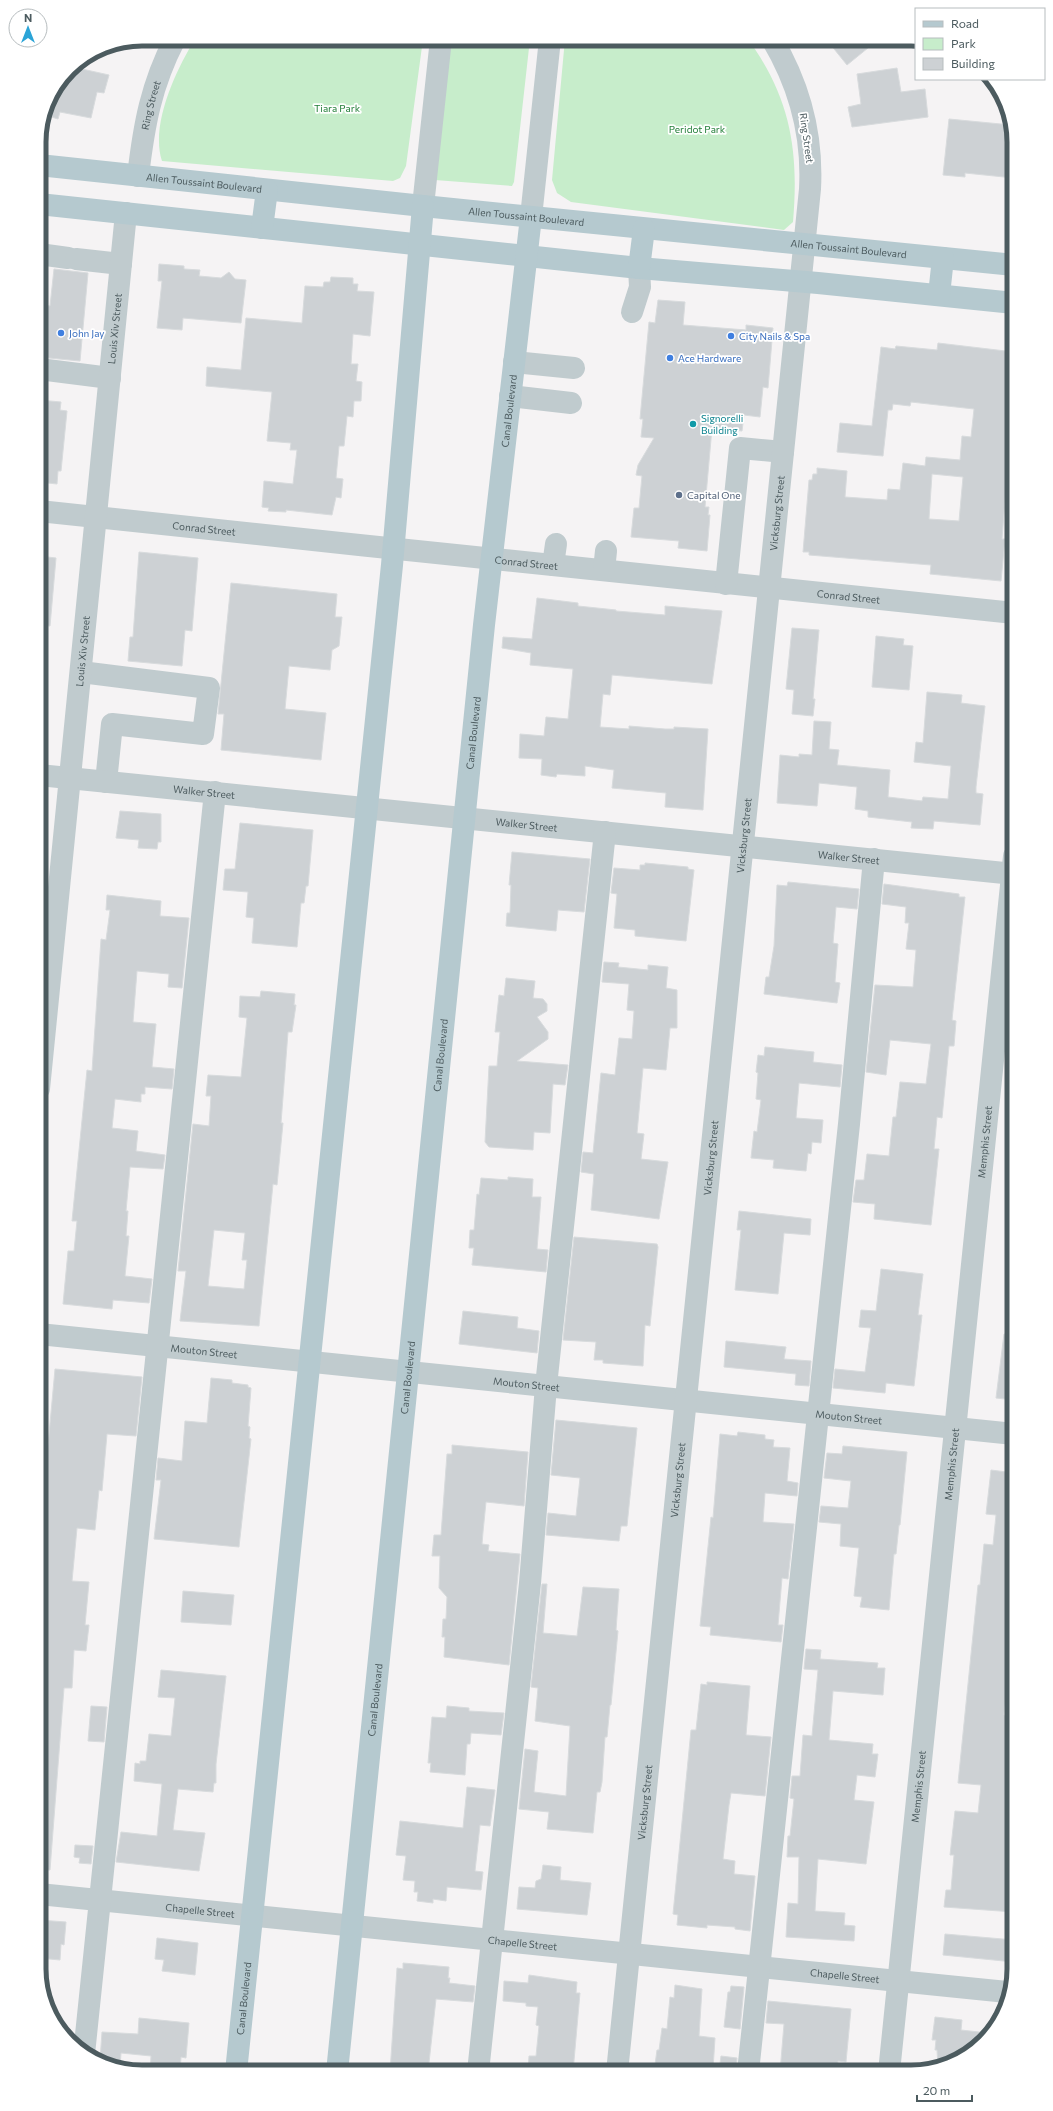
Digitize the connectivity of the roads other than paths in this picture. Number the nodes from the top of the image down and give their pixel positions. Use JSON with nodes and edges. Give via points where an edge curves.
{"nodes":[{"id":1,"x":172,"y":46,"type":"edge"},
{"id":2,"x":440,"y":46,"type":"edge"},
{"id":3,"x":549,"y":46,"type":"edge"},
{"id":4,"x":776,"y":46,"type":"edge"},
{"id":5,"x":46,"y":166,"type":"edge"},
{"id":6,"x":138,"y":176,"type":"junction"},
{"id":7,"x":267,"y":190,"type":"junction"},
{"id":8,"x":46,"y":205,"type":"edge"},
{"id":9,"x":423,"y":206,"type":"junction"},
{"id":10,"x":126,"y":213,"type":"junction"},
{"id":11,"x":531,"y":217,"type":"junction"},
{"id":12,"x":262,"y":228,"type":"junction"},
{"id":13,"x":644,"y":229,"type":"junction"},
{"id":14,"x":804,"y":244,"type":"junction"},
{"id":15,"x":420,"y":245,"type":"junction"},
{"id":16,"x":46,"y":255,"type":"edge"},
{"id":17,"x":527,"y":256,"type":"junction"},
{"id":18,"x":943,"y":258,"type":"junction"},
{"id":19,"x":121,"y":264,"type":"junction"},
{"id":20,"x":1007,"y":264,"type":"edge"},
{"id":21,"x":639,"y":268,"type":"junction"},
{"id":22,"x":800,"y":281,"type":"junction"},
{"id":23,"x":939,"y":295,"type":"junction"},
{"id":24,"x":1007,"y":302,"type":"edge"},
{"id":25,"x":632,"y":312,"type":"dead end"},
{"id":26,"x":514,"y":362,"type":"junction"},
{"id":27,"x":574,"y":368,"type":"dead end"},
{"id":28,"x":46,"y":370,"type":"edge"},
{"id":29,"x":110,"y":378,"type":"junction"},
{"id":30,"x":510,"y":396,"type":"junction"},
{"id":31,"x":571,"y":403,"type":"dead end"},
{"id":32,"x":783,"y":452,"type":"junction"},
{"id":33,"x":46,"y":512,"type":"edge"},
{"id":34,"x":96,"y":517,"type":"junction"},
{"id":35,"x":394,"y":548,"type":"junction"},
{"id":36,"x":491,"y":558,"type":"junction"},
{"id":37,"x":726,"y":584,"type":"junction"},
{"id":38,"x":769,"y":589,"type":"junction"},
{"id":39,"x":1007,"y":612,"type":"edge"},
{"id":40,"x":81,"y":672,"type":"junction"},
{"id":41,"x":46,"y":776,"type":"edge"},
{"id":42,"x":70,"y":778,"type":"junction"},
{"id":43,"x":106,"y":782,"type":"junction"},
{"id":44,"x":215,"y":792,"type":"junction"},
{"id":45,"x":366,"y":808,"type":"junction"},
{"id":46,"x":465,"y":818,"type":"junction"},
{"id":47,"x":605,"y":832,"type":"junction"},
{"id":48,"x":743,"y":846,"type":"junction"},
{"id":49,"x":874,"y":859,"type":"junction"},
{"id":50,"x":1007,"y":868,"type":"edge"},
{"id":51,"x":1007,"y":926,"type":"edge"},
{"id":52,"x":46,"y":1019,"type":"edge"},
{"id":53,"x":46,"y":1335,"type":"edge"},
{"id":54,"x":158,"y":1346,"type":"junction"},
{"id":55,"x":310,"y":1362,"type":"junction"},
{"id":56,"x":408,"y":1372,"type":"junction"},
{"id":57,"x":546,"y":1386,"type":"junction"},
{"id":58,"x":686,"y":1400,"type":"junction"},
{"id":59,"x":819,"y":1414,"type":"junction"},
{"id":60,"x":955,"y":1428,"type":"junction"},
{"id":61,"x":1007,"y":1433,"type":"edge"},
{"id":62,"x":46,"y":1895,"type":"edge"},
{"id":63,"x":100,"y":1900,"type":"junction"},
{"id":64,"x":252,"y":1916,"type":"junction"},
{"id":65,"x":350,"y":1925,"type":"junction"},
{"id":66,"x":492,"y":1940,"type":"junction"},
{"id":67,"x":630,"y":1954,"type":"junction"},
{"id":68,"x":759,"y":1967,"type":"junction"},
{"id":69,"x":899,"y":1981,"type":"junction"},
{"id":70,"x":1004,"y":1992,"type":"edge"},
{"id":71,"x":85,"y":2046,"type":"edge"},
{"id":72,"x":237,"y":2065,"type":"edge"},
{"id":73,"x":338,"y":2065,"type":"edge"},
{"id":74,"x":479,"y":2065,"type":"edge"},
{"id":75,"x":618,"y":2065,"type":"edge"},
{"id":76,"x":749,"y":2065,"type":"edge"},
{"id":77,"x":890,"y":2065,"type":"edge"}],
"edges":[{"from":1,"to":6,"type":"street","name":"Ring Street","via":[[150,98]]},
{"from":2,"to":9,"type":"street","name":"Canal Boulevard"},
{"from":3,"to":11,"type":"street","name":"Canal Boulevard"},
{"from":4,"to":14,"type":"street","name":"Ring Street","via":[[795,84],[808,129],[811,169]]},
{"from":5,"to":6,"type":"main road","name":"Allen Toussaint Boulevard"},
{"from":6,"to":7,"type":"main road","name":"Allen Toussaint Boulevard"},
{"from":7,"to":9,"type":"main road","name":"Allen Toussaint Boulevard"},
{"from":7,"to":12,"type":"main road"},
{"from":8,"to":10,"type":"main road"},
{"from":9,"to":11,"type":"main road","name":"Allen Toussaint Boulevard"},
{"from":9,"to":15,"type":"main road","name":"Canal Boulevard"},
{"from":10,"to":12,"type":"main road"},
{"from":10,"to":19,"type":"street","name":"Louis Xiv Street"},
{"from":11,"to":13,"type":"main road","name":"Allen Toussaint Boulevard"},
{"from":11,"to":17,"type":"main road","name":"Canal Boulevard"},
{"from":12,"to":15,"type":"main road"},
{"from":13,"to":14,"type":"main road","name":"Allen Toussaint Boulevard"},
{"from":13,"to":21,"type":"main road"},
{"from":14,"to":18,"type":"main road","name":"Allen Toussaint Boulevard"},
{"from":14,"to":22,"type":"street","name":"Vicksburg Street"},
{"from":15,"to":17,"type":"main road"},
{"from":15,"to":35,"type":"main road","name":"Canal Boulevard"},
{"from":16,"to":19,"type":"street"},
{"from":17,"to":21,"type":"main road"},
{"from":17,"to":26,"type":"main road","name":"Canal Boulevard"},
{"from":18,"to":20,"type":"main road","name":"Allen Toussaint Boulevard"},
{"from":18,"to":23,"type":"main road"},
{"from":19,"to":29,"type":"street","name":"Louis Xiv Street"},
{"from":21,"to":22,"type":"main road"},
{"from":21,"to":25,"type":"street","via":[[640,287]]},
{"from":22,"to":23,"type":"main road"},
{"from":22,"to":32,"type":"street","name":"Vicksburg Street"},
{"from":23,"to":24,"type":"main road"},
{"from":26,"to":27,"type":"street"},
{"from":26,"to":30,"type":"main road","name":"Canal Boulevard"},
{"from":28,"to":29,"type":"street"},
{"from":29,"to":34,"type":"street","name":"Louis Xiv Street"},
{"from":30,"to":31,"type":"street"},
{"from":30,"to":36,"type":"main road","name":"Canal Boulevard"},
{"from":32,"to":37,"type":"street","via":[[740,448]]},
{"from":32,"to":38,"type":"street","name":"Vicksburg Street"},
{"from":33,"to":34,"type":"street","name":"Conrad Street"},
{"from":34,"to":35,"type":"street","name":"Conrad Street"},
{"from":34,"to":40,"type":"street","name":"Louis Xiv Street"},
{"from":35,"to":36,"type":"street","name":"Conrad Street"},
{"from":35,"to":45,"type":"main road","name":"Canal Boulevard"},
{"from":36,"to":37,"type":"street","name":"Conrad Street","via":[[555,555],[605,560]]},
{"from":36,"to":46,"type":"main road","name":"Canal Boulevard"},
{"from":37,"to":38,"type":"street","name":"Conrad Street"},
{"from":38,"to":39,"type":"street","name":"Conrad Street"},
{"from":38,"to":48,"type":"street","name":"Vicksburg Street"},
{"from":40,"to":42,"type":"street","name":"Louis Xiv Street"},
{"from":40,"to":43,"type":"street","via":[[209,688],[203,734],[112,724]]},
{"from":41,"to":42,"type":"street","name":"Walker Street"},
{"from":42,"to":43,"type":"street","name":"Walker Street"},
{"from":42,"to":52,"type":"street","name":"Louis Xiv Street"},
{"from":43,"to":44,"type":"street","name":"Walker Street"},
{"from":44,"to":45,"type":"street","name":"Walker Street"},
{"from":44,"to":54,"type":"street"},
{"from":45,"to":46,"type":"street","name":"Walker Street"},
{"from":45,"to":55,"type":"main road","name":"Canal Boulevard"},
{"from":46,"to":47,"type":"street","name":"Walker Street"},
{"from":46,"to":56,"type":"main road","name":"Canal Boulevard"},
{"from":47,"to":48,"type":"street","name":"Walker Street"},
{"from":47,"to":57,"type":"street"},
{"from":48,"to":49,"type":"street","name":"Walker Street"},
{"from":48,"to":58,"type":"street","name":"Vicksburg Street"},
{"from":49,"to":50,"type":"street","name":"Walker Street"},
{"from":49,"to":59,"type":"street","via":[[850,1124]]},
{"from":51,"to":60,"type":"street","name":"Memphis Street"},
{"from":53,"to":54,"type":"street","name":"Mouton Street"},
{"from":54,"to":55,"type":"street","name":"Mouton Street"},
{"from":54,"to":63,"type":"street"},
{"from":55,"to":56,"type":"street","name":"Mouton Street"},
{"from":55,"to":64,"type":"main road","name":"Canal Boulevard"},
{"from":56,"to":57,"type":"street","name":"Mouton Street"},
{"from":56,"to":65,"type":"main road","name":"Canal Boulevard"},
{"from":57,"to":58,"type":"street","name":"Mouton Street"},
{"from":57,"to":66,"type":"street","via":[[530,1583]]},
{"from":58,"to":59,"type":"street","name":"Mouton Street"},
{"from":58,"to":67,"type":"street","name":"Vicksburg Street"},
{"from":59,"to":60,"type":"street","name":"Mouton Street"},
{"from":59,"to":68,"type":"street"},
{"from":60,"to":61,"type":"street","name":"Mouton Street"},
{"from":60,"to":69,"type":"street","name":"Memphis Street"},
{"from":62,"to":63,"type":"street","name":"Chapelle Street"},
{"from":63,"to":64,"type":"street","name":"Chapelle Street"},
{"from":63,"to":71,"type":"street"},
{"from":64,"to":65,"type":"street","name":"Chapelle Street"},
{"from":64,"to":72,"type":"main road","name":"Canal Boulevard"},
{"from":65,"to":66,"type":"street","name":"Chapelle Street"},
{"from":65,"to":73,"type":"main road","name":"Canal Boulevard"},
{"from":66,"to":67,"type":"street","name":"Chapelle Street"},
{"from":66,"to":74,"type":"street"},
{"from":67,"to":68,"type":"street","name":"Chapelle Street"},
{"from":67,"to":75,"type":"street","name":"Vicksburg Street"},
{"from":68,"to":69,"type":"street","name":"Chapelle Street"},
{"from":68,"to":76,"type":"street"},
{"from":69,"to":70,"type":"street","name":"Chapelle Street"},
{"from":69,"to":77,"type":"street","name":"Memphis Street"}]}
